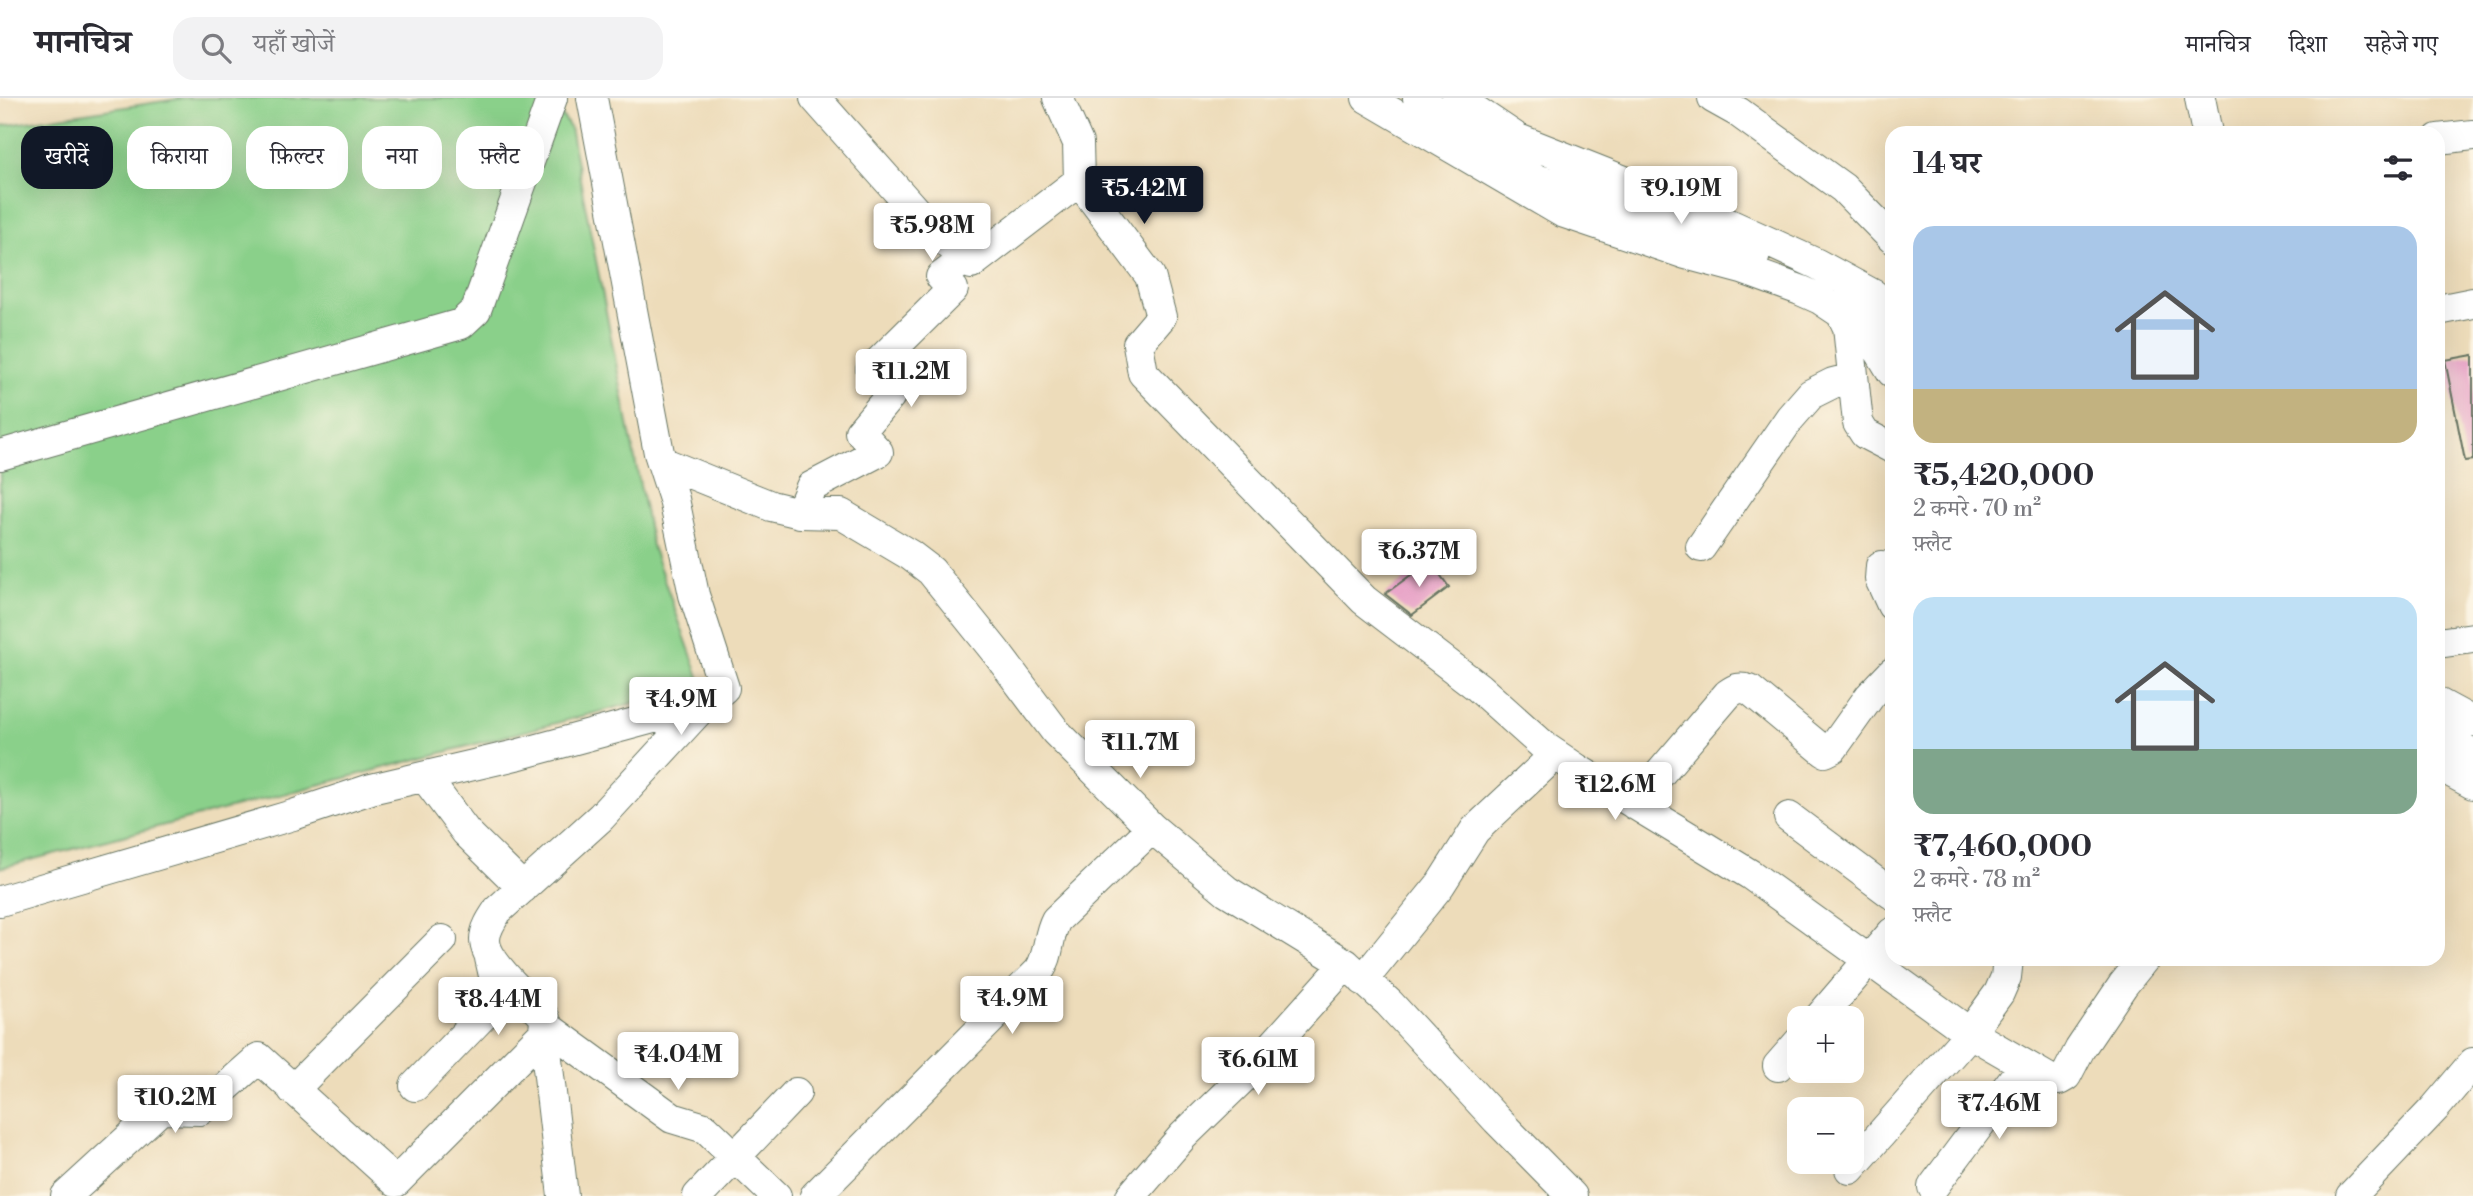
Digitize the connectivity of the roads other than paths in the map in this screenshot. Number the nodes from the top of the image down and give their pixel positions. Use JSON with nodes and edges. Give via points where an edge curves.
{"nodes":[{"id":1,"x":552,"y":98,"type":"edge"},
{"id":2,"x":592,"y":98,"type":"edge"},
{"id":3,"x":816,"y":98,"type":"edge"},
{"id":4,"x":1058,"y":98,"type":"edge"},
{"id":5,"x":1367,"y":98,"type":"edge"},
{"id":6,"x":1418,"y":98,"type":"edge"},
{"id":7,"x":1457,"y":98,"type":"edge"},
{"id":8,"x":1713,"y":98,"type":"edge"},
{"id":9,"x":2200,"y":98,"type":"edge"},
{"id":10,"x":2206,"y":126,"type":"edge"},
{"id":11,"x":2473,"y":135,"type":"edge"},
{"id":12,"x":2445,"y":138,"type":"edge"},
{"id":13,"x":1079,"y":181,"type":"junction"},
{"id":14,"x":1885,"y":232,"type":"edge"},
{"id":15,"x":965,"y":259,"type":"junction"},
{"id":16,"x":2473,"y":303,"type":"edge"},
{"id":17,"x":1866,"y":306,"type":"junction"},
{"id":18,"x":2445,"y":309,"type":"edge"},
{"id":19,"x":1885,"y":318,"type":"edge"},
{"id":20,"x":1885,"y":354,"type":"edge"},
{"id":21,"x":1853,"y":378,"type":"junction"},
{"id":22,"x":1885,"y":445,"type":"edge"},
{"id":23,"x":0,"y":455,"type":"edge"},
{"id":24,"x":662,"y":462,"type":"junction"},
{"id":25,"x":800,"y":513,"type":"junction"},
{"id":26,"x":1701,"y":547,"type":"dead end"},
{"id":27,"x":1881,"y":566,"type":"dead end"},
{"id":28,"x":1885,"y":590,"type":"edge"},
{"id":29,"x":2473,"y":638,"type":"edge"},
{"id":30,"x":2445,"y":642,"type":"edge"},
{"id":31,"x":1885,"y":680,"type":"edge"},
{"id":32,"x":705,"y":704,"type":"junction"},
{"id":33,"x":2445,"y":707,"type":"edge"},
{"id":34,"x":2473,"y":722,"type":"edge"},
{"id":35,"x":2445,"y":739,"type":"edge"},
{"id":36,"x":1555,"y":755,"type":"junction"},
{"id":37,"x":2473,"y":755,"type":"edge"},
{"id":38,"x":2445,"y":769,"type":"edge"},
{"id":39,"x":425,"y":776,"type":"junction"},
{"id":40,"x":2473,"y":784,"type":"edge"},
{"id":41,"x":1634,"y":804,"type":"junction"},
{"id":42,"x":1788,"y":817,"type":"dead end"},
{"id":43,"x":1152,"y":828,"type":"junction"},
{"id":44,"x":523,"y":888,"type":"junction"},
{"id":45,"x":1885,"y":889,"type":"edge"},
{"id":46,"x":0,"y":901,"type":"edge"},
{"id":47,"x":442,"y":940,"type":"dead end"},
{"id":48,"x":1885,"y":942,"type":"edge"},
{"id":49,"x":490,"y":958,"type":"junction"},
{"id":50,"x":1869,"y":961,"type":"junction"},
{"id":51,"x":2007,"y":966,"type":"edge"},
{"id":52,"x":2138,"y":966,"type":"edge"},
{"id":53,"x":1355,"y":972,"type":"junction"},
{"id":54,"x":1830,"y":1006,"type":"edge"},
{"id":55,"x":545,"y":1029,"type":"junction"},
{"id":56,"x":1970,"y":1033,"type":"junction"},
{"id":57,"x":1787,"y":1056,"type":"edge"},
{"id":58,"x":2024,"y":1065,"type":"junction"},
{"id":59,"x":1778,"y":1066,"type":"dead end"},
{"id":60,"x":2469,"y":1074,"type":"edge"},
{"id":61,"x":415,"y":1086,"type":"dead end"},
{"id":62,"x":293,"y":1090,"type":"junction"},
{"id":63,"x":796,"y":1093,"type":"dead end"},
{"id":64,"x":1864,"y":1153,"type":"edge"},
{"id":65,"x":735,"y":1157,"type":"junction"},
{"id":66,"x":1933,"y":1187,"type":"dead end"},
{"id":67,"x":396,"y":1191,"type":"edge"},
{"id":68,"x":66,"y":1196,"type":"edge"},
{"id":69,"x":563,"y":1196,"type":"edge"},
{"id":70,"x":698,"y":1196,"type":"edge"},
{"id":71,"x":776,"y":1196,"type":"edge"},
{"id":72,"x":815,"y":1196,"type":"edge"},
{"id":73,"x":1131,"y":1196,"type":"edge"},
{"id":74,"x":1572,"y":1196,"type":"edge"},
{"id":75,"x":2351,"y":1196,"type":"edge"}],
"edges":[{"from":1,"to":23,"type":"street","via":[[476,310],[461,324]]},
{"from":2,"to":24,"type":"street"},
{"from":3,"to":15,"type":"street","via":[[926,223]]},
{"from":4,"to":13,"type":"street","via":[[1079,143]]},
{"from":5,"to":21,"type":"street","via":[[1562,212],[1742,269],[1820,299],[1841,313],[1848,327]]},
{"from":6,"to":17,"type":"street","via":[[1536,179],[1702,234],[1840,300]]},
{"from":7,"to":17,"type":"street","via":[[1518,139],[1705,213],[1817,264]]},
{"from":8,"to":14,"type":"street","via":[[1843,188]]},
{"from":9,"to":10,"type":"street"},
{"from":11,"to":12,"type":"street"},
{"from":13,"to":15,"type":"street","via":[[971,264]]},
{"from":13,"to":36,"type":"street","via":[[1150,276],[1161,317],[1138,344],[1143,373],[1364,600],[1478,687]]},
{"from":15,"to":25,"type":"street","via":[[941,277],[953,289],[871,370],[890,396],[860,432],[878,452],[811,487]]},
{"from":16,"to":18,"type":"street"},
{"from":17,"to":19,"type":"street"},
{"from":17,"to":20,"type":"street"},
{"from":21,"to":22,"type":"street","via":[[1858,423],[1872,439]]},
{"from":21,"to":26,"type":"street","via":[[1833,383],[1804,401]]},
{"from":24,"to":25,"type":"street"},
{"from":24,"to":32,"type":"street","via":[[694,595],[724,688]]},
{"from":25,"to":43,"type":"street","via":[[841,514],[931,570],[1056,732]]},
{"from":27,"to":28,"type":"street"},
{"from":29,"to":30,"type":"street"},
{"from":31,"to":41,"type":"street","via":[[1833,748],[1825,752],[1750,690],[1735,689]]},
{"from":32,"to":39,"type":"street"},
{"from":32,"to":44,"type":"street","via":[[601,817]]},
{"from":33,"to":34,"type":"street"},
{"from":35,"to":37,"type":"street"},
{"from":36,"to":41,"type":"street"},
{"from":36,"to":53,"type":"street","via":[[1475,830],[1440,885]]},
{"from":38,"to":40,"type":"street"},
{"from":39,"to":44,"type":"street","via":[[466,832]]},
{"from":39,"to":46,"type":"street"},
{"from":41,"to":50,"type":"street","via":[[1751,875]]},
{"from":42,"to":45,"type":"street"},
{"from":43,"to":53,"type":"street","via":[[1227,891]]},
{"from":43,"to":72,"type":"street","via":[[1056,920],[1039,971]]},
{"from":44,"to":49,"type":"street","via":[[498,910],[486,932]]},
{"from":47,"to":62,"type":"street"},
{"from":48,"to":50,"type":"street"},
{"from":49,"to":55,"type":"street","via":[[542,1014]]},
{"from":49,"to":61,"type":"street","via":[[497,989],[492,1006]]},
{"from":50,"to":54,"type":"street"},
{"from":50,"to":56,"type":"street"},
{"from":51,"to":56,"type":"street","via":[[1999,993]]},
{"from":52,"to":58,"type":"street","via":[[2066,1076],[2051,1080]]},
{"from":53,"to":73,"type":"street","via":[[1183,1136]]},
{"from":53,"to":74,"type":"street"},
{"from":55,"to":65,"type":"street","via":[[672,1118],[705,1128]]},
{"from":55,"to":67,"type":"street"},
{"from":55,"to":69,"type":"street"},
{"from":56,"to":58,"type":"street"},
{"from":56,"to":64,"type":"street"},
{"from":57,"to":59,"type":"street"},
{"from":58,"to":66,"type":"street"},
{"from":60,"to":75,"type":"street"},
{"from":62,"to":67,"type":"street"},
{"from":62,"to":68,"type":"street","via":[[259,1058],[200,1110],[161,1110]]},
{"from":63,"to":65,"type":"street"},
{"from":65,"to":70,"type":"street"},
{"from":65,"to":71,"type":"street"}]}
